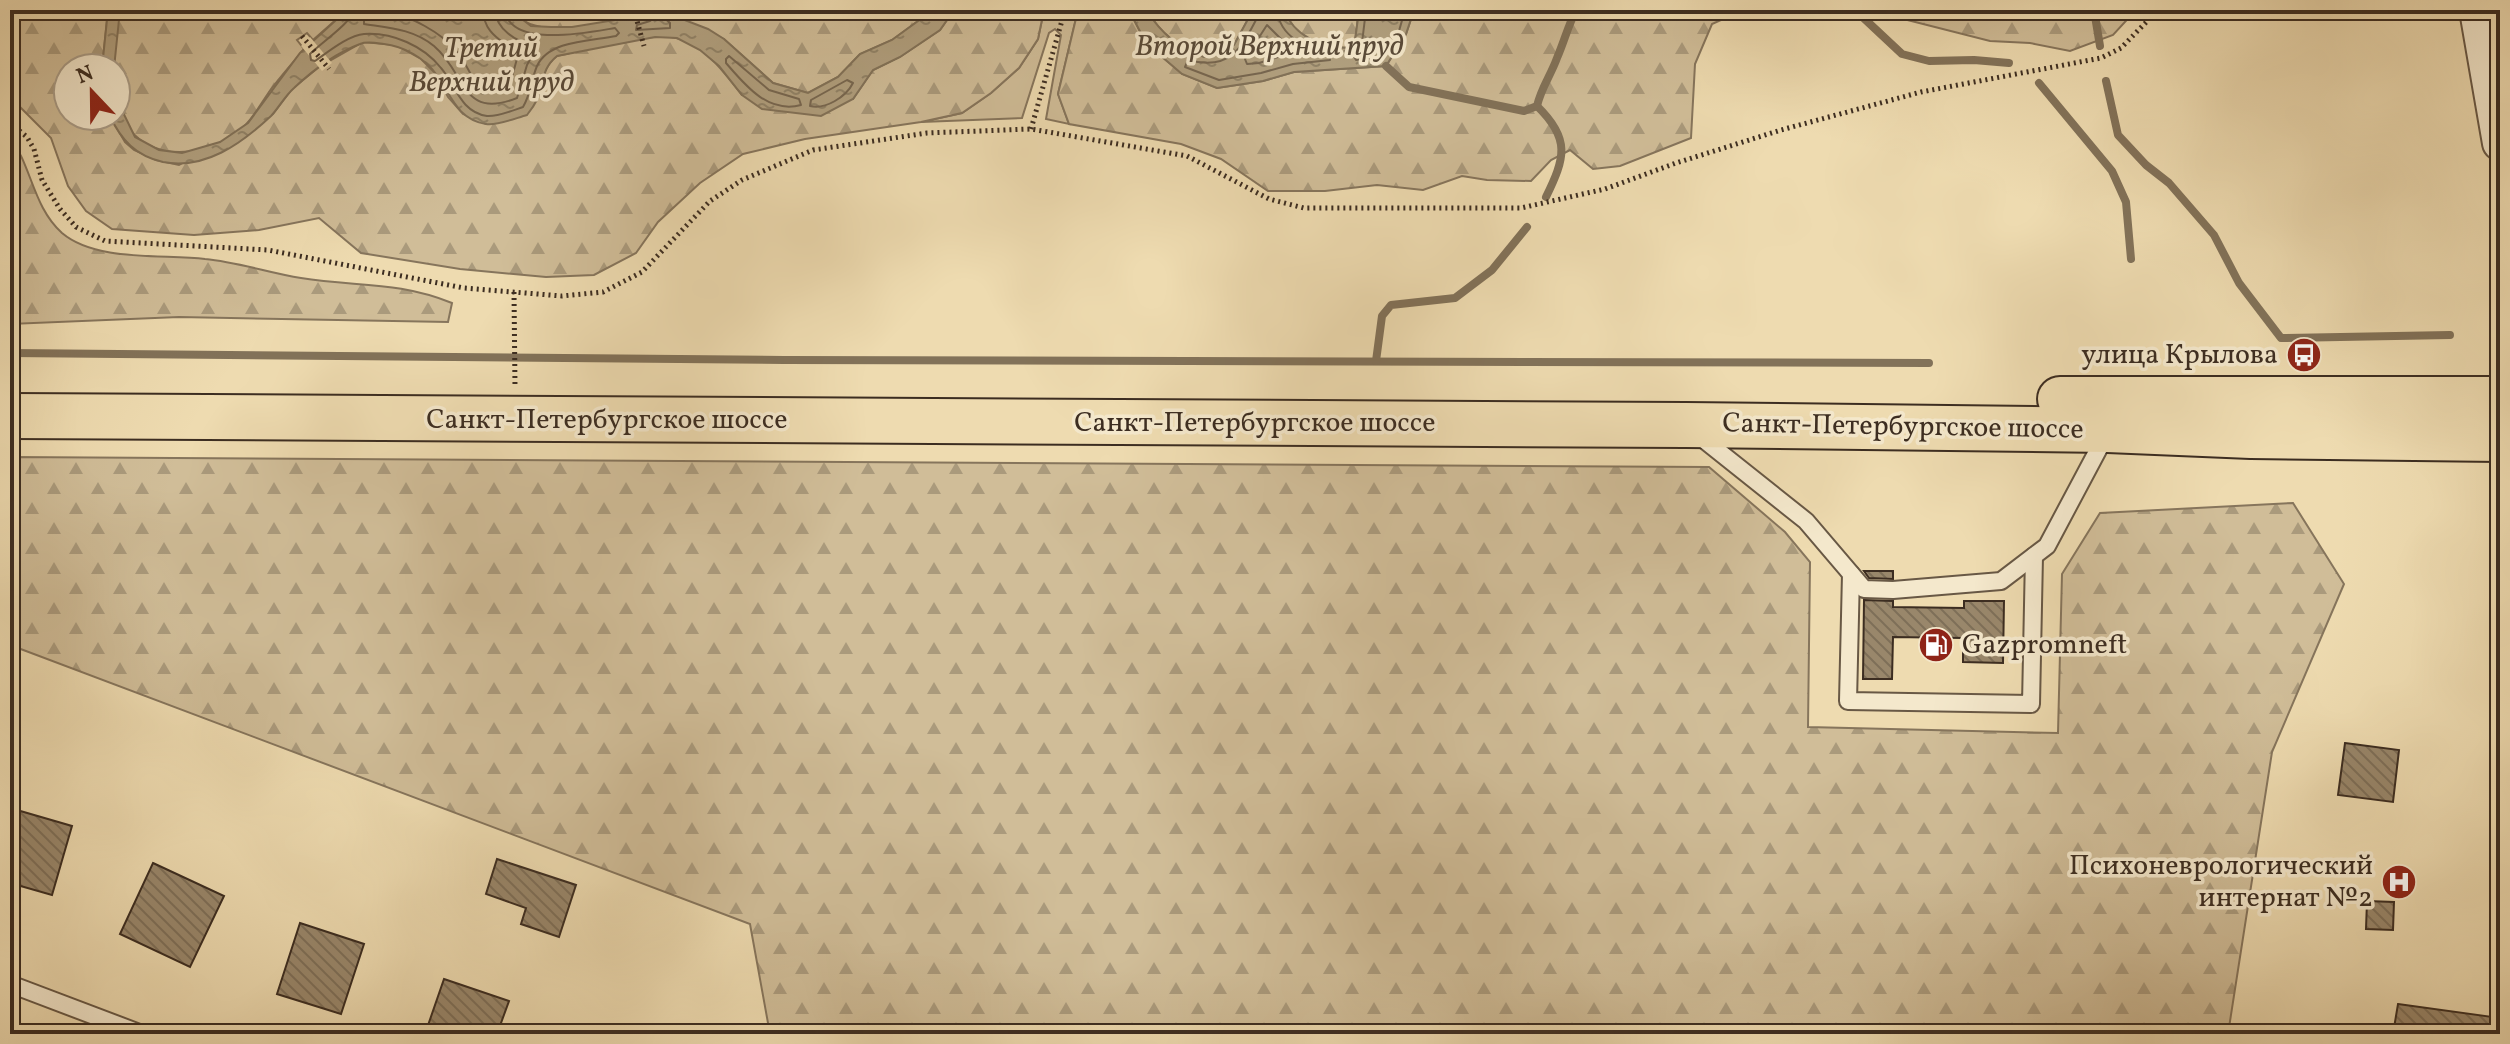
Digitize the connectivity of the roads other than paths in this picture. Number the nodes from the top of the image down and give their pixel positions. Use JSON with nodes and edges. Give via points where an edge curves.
{"nodes":[{"id":1,"x":2477,"y":10,"type":"edge"},
{"id":2,"x":2500,"y":143,"type":"edge"},
{"id":3,"x":10,"y":387,"type":"edge"},
{"id":4,"x":2500,"y":399,"type":"edge"},
{"id":5,"x":10,"y":416,"type":"edge"},
{"id":6,"x":1686,"y":425,"type":"junction"},
{"id":7,"x":2108,"y":430,"type":"junction"},
{"id":8,"x":2500,"y":439,"type":"edge"},
{"id":9,"x":2034,"y":556,"type":"junction"},
{"id":10,"x":1851,"y":574,"type":"junction"},
{"id":11,"x":10,"y":984,"type":"edge"},
{"id":12,"x":142,"y":1034,"type":"edge"}],
"edges":[{"from":1,"to":2,"type":"street"},
{"from":3,"to":4,"type":"main road","name":"Санкт-Петербургское шоссе"},
{"from":5,"to":6,"type":"main road","name":"Санкт-Петербургское шоссе"},
{"from":6,"to":7,"type":"main road","name":"Санкт-Петербургское шоссе"},
{"from":6,"to":10,"type":"lane","via":[[1806,521]]},
{"from":7,"to":8,"type":"main road","name":"Санкт-Петербургское шоссе"},
{"from":7,"to":9,"type":"lane","via":[[2047,546]]},
{"from":9,"to":10,"type":"lane","via":[[2001,581],[1864,589]]},
{"from":9,"to":10,"type":"lane","via":[[2031,704],[1848,701]]},
{"from":11,"to":12,"type":"lane"}]}
